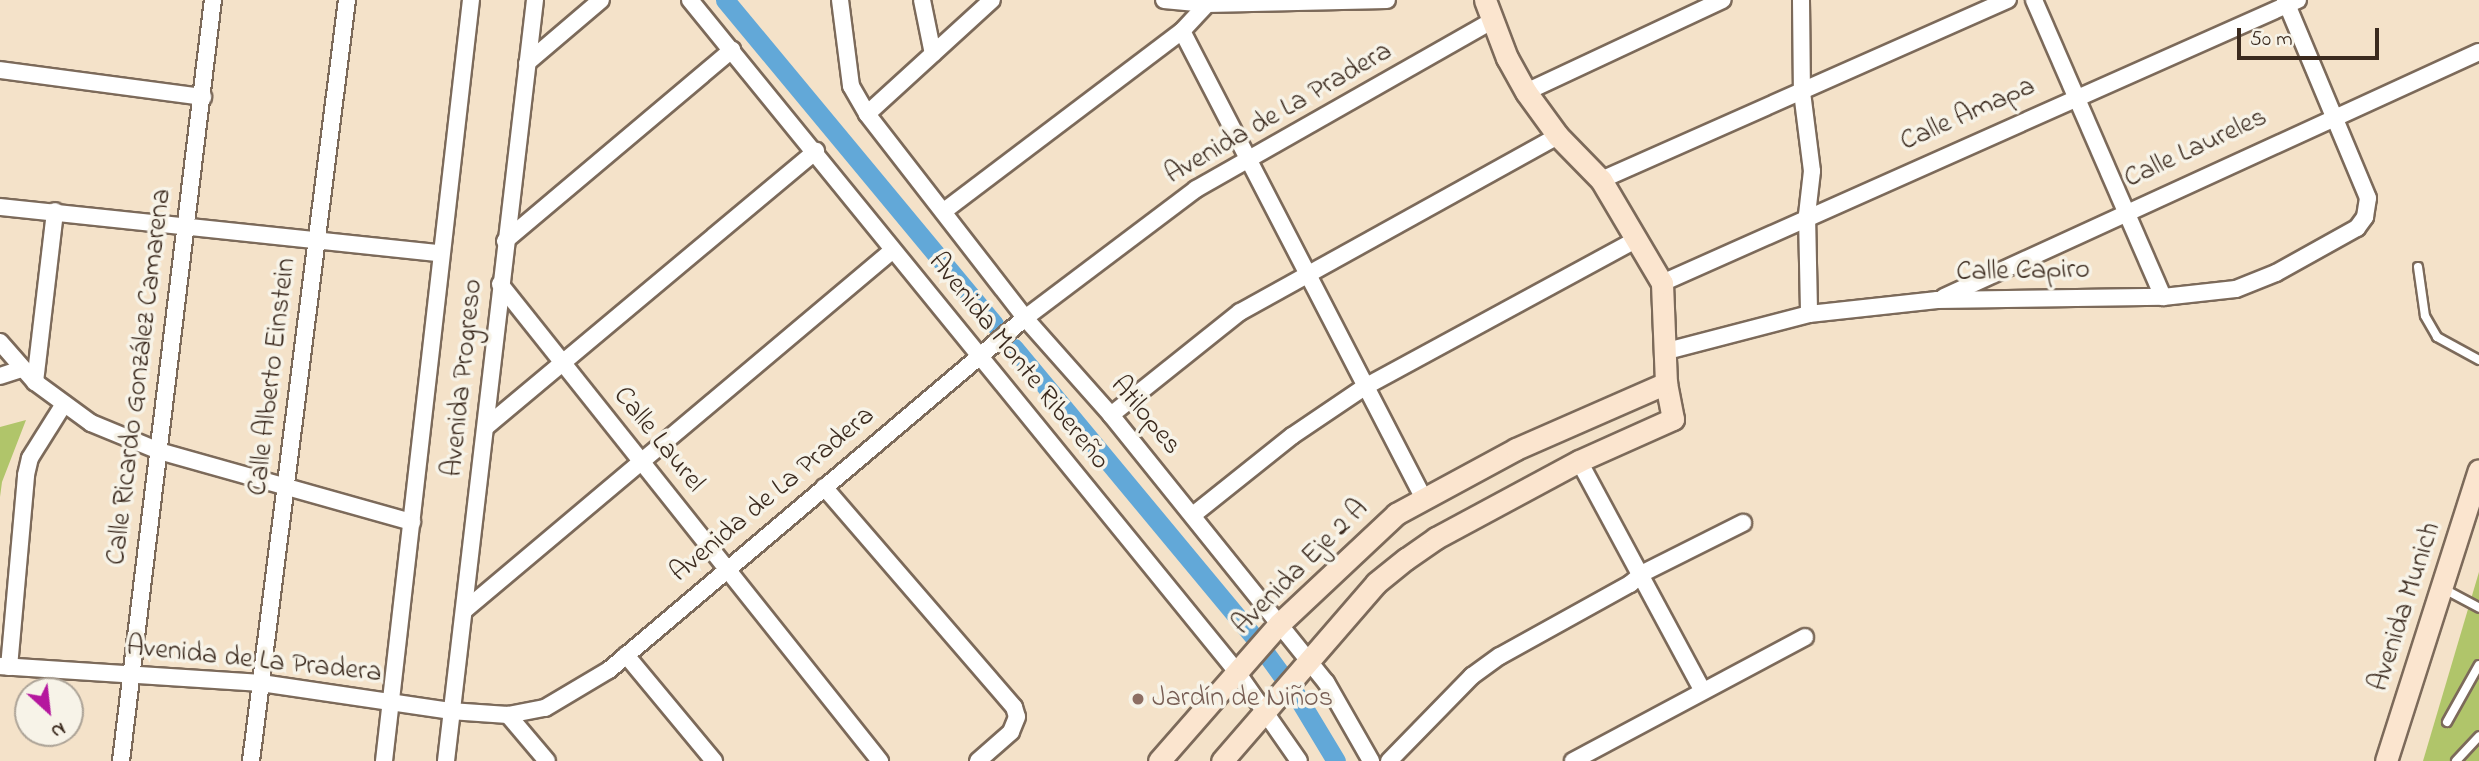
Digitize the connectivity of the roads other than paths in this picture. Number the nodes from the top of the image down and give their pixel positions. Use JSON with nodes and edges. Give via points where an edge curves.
{"nodes":[{"id":1,"x":213,"y":0,"type":"edge"},
{"id":2,"x":347,"y":0,"type":"edge"},
{"id":3,"x":471,"y":0,"type":"edge"},
{"id":4,"x":535,"y":0,"type":"edge"},
{"id":5,"x":601,"y":0,"type":"edge"},
{"id":6,"x":690,"y":0,"type":"edge"},
{"id":7,"x":840,"y":0,"type":"edge"},
{"id":8,"x":922,"y":0,"type":"edge"},
{"id":9,"x":992,"y":0,"type":"edge"},
{"id":10,"x":1164,"y":0,"type":"edge"},
{"id":11,"x":1387,"y":0,"type":"edge"},
{"id":12,"x":1485,"y":0,"type":"edge"},
{"id":13,"x":1722,"y":0,"type":"edge"},
{"id":14,"x":1801,"y":0,"type":"edge"},
{"id":15,"x":2008,"y":0,"type":"edge"},
{"id":16,"x":2035,"y":0,"type":"edge"},
{"id":17,"x":2290,"y":1,"type":"edge"},
{"id":18,"x":1207,"y":4,"type":"junction"},
{"id":19,"x":1492,"y":21,"type":"junction"},
{"id":20,"x":1182,"y":31,"type":"junction"},
{"id":21,"x":732,"y":50,"type":"junction"},
{"id":22,"x":2479,"y":52,"type":"edge"},
{"id":23,"x":933,"y":54,"type":"junction"},
{"id":24,"x":527,"y":63,"type":"junction"},
{"id":25,"x":0,"y":70,"type":"edge"},
{"id":26,"x":1526,"y":92,"type":"junction"},
{"id":27,"x":1802,"y":92,"type":"junction"},
{"id":28,"x":203,"y":97,"type":"junction"},
{"id":29,"x":2073,"y":97,"type":"junction"},
{"id":30,"x":867,"y":114,"type":"junction"},
{"id":31,"x":2335,"y":114,"type":"junction"},
{"id":32,"x":1558,"y":136,"type":"junction"},
{"id":33,"x":816,"y":150,"type":"junction"},
{"id":34,"x":1244,"y":158,"type":"junction"},
{"id":35,"x":1601,"y":180,"type":"junction"},
{"id":36,"x":0,"y":207,"type":"edge"},
{"id":37,"x":55,"y":211,"type":"junction"},
{"id":38,"x":944,"y":211,"type":"junction"},
{"id":39,"x":2124,"y":211,"type":"junction"},
{"id":40,"x":1807,"y":215,"type":"junction"},
{"id":41,"x":182,"y":226,"type":"junction"},
{"id":42,"x":316,"y":238,"type":"junction"},
{"id":43,"x":1637,"y":239,"type":"junction"},
{"id":44,"x":505,"y":241,"type":"junction"},
{"id":45,"x":893,"y":250,"type":"junction"},
{"id":46,"x":439,"y":253,"type":"junction"},
{"id":47,"x":2418,"y":267,"type":"dead end"},
{"id":48,"x":1306,"y":275,"type":"junction"},
{"id":49,"x":1662,"y":283,"type":"junction"},
{"id":50,"x":500,"y":284,"type":"junction"},
{"id":51,"x":2163,"y":297,"type":"junction"},
{"id":52,"x":1937,"y":300,"type":"junction"},
{"id":53,"x":1809,"y":314,"type":"junction"},
{"id":54,"x":1026,"y":318,"type":"junction"},
{"id":55,"x":0,"y":342,"type":"edge"},
{"id":56,"x":2479,"y":348,"type":"edge"},
{"id":57,"x":1667,"y":351,"type":"junction"},
{"id":58,"x":980,"y":356,"type":"junction"},
{"id":59,"x":2478,"y":359,"type":"edge"},
{"id":60,"x":564,"y":363,"type":"junction"},
{"id":61,"x":21,"y":369,"type":"junction"},
{"id":62,"x":0,"y":376,"type":"edge"},
{"id":63,"x":36,"y":382,"type":"junction"},
{"id":64,"x":1666,"y":383,"type":"junction"},
{"id":65,"x":1363,"y":388,"type":"junction"},
{"id":66,"x":64,"y":404,"type":"junction"},
{"id":67,"x":1111,"y":415,"type":"junction"},
{"id":68,"x":487,"y":426,"type":"junction"},
{"id":69,"x":159,"y":451,"type":"junction"},
{"id":70,"x":640,"y":459,"type":"junction"},
{"id":71,"x":1579,"y":461,"type":"junction"},
{"id":72,"x":2479,"y":470,"type":"edge"},
{"id":73,"x":287,"y":486,"type":"junction"},
{"id":74,"x":824,"y":487,"type":"junction"},
{"id":75,"x":1423,"y":497,"type":"junction"},
{"id":76,"x":1193,"y":515,"type":"junction"},
{"id":77,"x":412,"y":522,"type":"junction"},
{"id":78,"x":1743,"y":523,"type":"dead end"},
{"id":79,"x":726,"y":568,"type":"junction"},
{"id":80,"x":1643,"y":573,"type":"junction"},
{"id":81,"x":2441,"y":588,"type":"junction"},
{"id":82,"x":2479,"y":608,"type":"edge"},
{"id":83,"x":466,"y":610,"type":"junction"},
{"id":84,"x":1279,"y":624,"type":"junction"},
{"id":85,"x":1805,"y":637,"type":"dead end"},
{"id":86,"x":626,"y":655,"type":"junction"},
{"id":87,"x":1306,"y":662,"type":"junction"},
{"id":88,"x":2479,"y":665,"type":"edge"},
{"id":89,"x":4,"y":666,"type":"edge"},
{"id":90,"x":1237,"y":673,"type":"junction"},
{"id":91,"x":132,"y":674,"type":"junction"},
{"id":92,"x":261,"y":683,"type":"junction"},
{"id":93,"x":1703,"y":691,"type":"junction"},
{"id":94,"x":394,"y":703,"type":"junction"},
{"id":95,"x":1265,"y":710,"type":"junction"},
{"id":96,"x":450,"y":711,"type":"junction"},
{"id":97,"x":508,"y":715,"type":"junction"},
{"id":98,"x":2447,"y":722,"type":"dead end"},
{"id":99,"x":2479,"y":736,"type":"edge"},
{"id":100,"x":875,"y":759,"type":"edge"},
{"id":101,"x":121,"y":761,"type":"edge"},
{"id":102,"x":251,"y":761,"type":"edge"},
{"id":103,"x":384,"y":761,"type":"edge"},
{"id":104,"x":446,"y":761,"type":"edge"},
{"id":105,"x":547,"y":761,"type":"edge"},
{"id":106,"x":714,"y":761,"type":"edge"},
{"id":107,"x":978,"y":761,"type":"edge"},
{"id":108,"x":1159,"y":761,"type":"edge"},
{"id":109,"x":1222,"y":761,"type":"edge"},
{"id":110,"x":1299,"y":761,"type":"edge"},
{"id":111,"x":1371,"y":761,"type":"edge"},
{"id":112,"x":1389,"y":761,"type":"edge"},
{"id":113,"x":1573,"y":761,"type":"edge"},
{"id":114,"x":2386,"y":761,"type":"edge"},
{"id":115,"x":2456,"y":761,"type":"edge"}],
"edges":[{"from":1,"to":28,"type":"street","name":"Calle Ricardo González Camarena"},
{"from":2,"to":42,"type":"street","name":"Calle Alberto Einstein"},
{"from":3,"to":46,"type":"street","name":"Avenida Progreso"},
{"from":4,"to":24,"type":"street","name":"Avenida Progreso"},
{"from":5,"to":24,"type":"street"},
{"from":6,"to":21,"type":"street","name":"Avenida Monte Ribereño"},
{"from":7,"to":30,"type":"street","name":"Atilopes","via":[[851,86]]},
{"from":8,"to":23,"type":"street"},
{"from":9,"to":23,"type":"street"},
{"from":10,"to":18,"type":"street"},
{"from":11,"to":18,"type":"street"},
{"from":12,"to":19,"type":"street"},
{"from":13,"to":26,"type":"street"},
{"from":14,"to":27,"type":"street"},
{"from":15,"to":27,"type":"street"},
{"from":16,"to":29,"type":"street"},
{"from":17,"to":29,"type":"street","name":"Calle Amapa"},
{"from":17,"to":31,"type":"street"},
{"from":18,"to":20,"type":"street"},
{"from":19,"to":26,"type":"street"},
{"from":19,"to":34,"type":"street","name":"Avenida de La Pradera"},
{"from":20,"to":34,"type":"street"},
{"from":20,"to":38,"type":"street"},
{"from":21,"to":33,"type":"street","name":"Avenida Monte Ribereño"},
{"from":21,"to":44,"type":"street"},
{"from":22,"to":31,"type":"street","name":"Calle Laureles"},
{"from":23,"to":30,"type":"street"},
{"from":24,"to":44,"type":"street","name":"Avenida Progreso"},
{"from":25,"to":28,"type":"street"},
{"from":26,"to":32,"type":"street"},
{"from":27,"to":35,"type":"street"},
{"from":27,"to":40,"type":"street","via":[[1812,171]]},
{"from":28,"to":41,"type":"street","name":"Calle Ricardo González Camarena"},
{"from":29,"to":39,"type":"street"},
{"from":29,"to":40,"type":"street","name":"Calle Amapa"},
{"from":30,"to":38,"type":"street","name":"Atilopes"},
{"from":31,"to":39,"type":"street","name":"Calle Laureles"},
{"from":31,"to":51,"type":"street","name":"Calle Capiro","via":[[2368,198],[2357,228],[2276,273],[2236,289]]},
{"from":32,"to":35,"type":"street"},
{"from":32,"to":48,"type":"street"},
{"from":33,"to":45,"type":"street","name":"Avenida Monte Ribereño"},
{"from":33,"to":60,"type":"street"},
{"from":34,"to":48,"type":"street"},
{"from":34,"to":54,"type":"street","name":"Avenida de La Pradera"},
{"from":35,"to":43,"type":"street"},
{"from":36,"to":37,"type":"street"},
{"from":37,"to":41,"type":"street"},
{"from":37,"to":63,"type":"street"},
{"from":38,"to":54,"type":"street","name":"Atilopes"},
{"from":39,"to":51,"type":"street"},
{"from":39,"to":52,"type":"street","name":"Calle Laureles"},
{"from":40,"to":49,"type":"street","name":"Calle Amapa"},
{"from":40,"to":53,"type":"street"},
{"from":41,"to":42,"type":"street"},
{"from":41,"to":69,"type":"street","name":"Calle Ricardo González Camarena"},
{"from":42,"to":46,"type":"street"},
{"from":42,"to":73,"type":"street","name":"Calle Alberto Einstein"},
{"from":43,"to":49,"type":"street"},
{"from":43,"to":65,"type":"street"},
{"from":44,"to":50,"type":"street","name":"Avenida Progreso"},
{"from":45,"to":58,"type":"street","name":"Avenida Monte Ribereño"},
{"from":45,"to":70,"type":"street"},
{"from":46,"to":77,"type":"street","name":"Avenida Progreso"},
{"from":47,"to":59,"type":"lane","via":[[2425,316],[2437,337]]},
{"from":48,"to":65,"type":"street"},
{"from":48,"to":67,"type":"street","via":[[1240,312]]},
{"from":49,"to":57,"type":"street"},
{"from":50,"to":60,"type":"street","name":"Calle Laurel"},
{"from":50,"to":68,"type":"street","name":"Avenida Progreso"},
{"from":51,"to":52,"type":"street","name":"Calle Capiro"},
{"from":52,"to":53,"type":"street","name":"Calle Capiro"},
{"from":53,"to":57,"type":"street","name":"Calle Capiro"},
{"from":54,"to":58,"type":"street","name":"Avenida de La Pradera"},
{"from":54,"to":67,"type":"street","name":"Atilopes"},
{"from":55,"to":61,"type":"street"},
{"from":56,"to":59,"type":"lane"},
{"from":57,"to":64,"type":"street"},
{"from":58,"to":74,"type":"street","name":"Avenida de La Pradera"},
{"from":58,"to":90,"type":"street","name":"Avenida Monte Ribereño"},
{"from":60,"to":68,"type":"street"},
{"from":60,"to":70,"type":"street","name":"Calle Laurel"},
{"from":61,"to":62,"type":"street"},
{"from":61,"to":63,"type":"street"},
{"from":63,"to":66,"type":"street"},
{"from":64,"to":71,"type":"street","via":[[1673,419]]},
{"from":64,"to":75,"type":"street","name":"Avenida Eje 2 A","via":[[1516,449]]},
{"from":65,"to":75,"type":"street"},
{"from":65,"to":76,"type":"street","via":[[1292,436]]},
{"from":66,"to":69,"type":"street","via":[[91,423]]},
{"from":66,"to":89,"type":"street","via":[[30,458],[26,475]]},
{"from":67,"to":76,"type":"street","name":"Atilopes"},
{"from":68,"to":83,"type":"street","name":"Avenida Progreso"},
{"from":69,"to":73,"type":"street"},
{"from":69,"to":91,"type":"street","name":"Calle Ricardo González Camarena"},
{"from":70,"to":79,"type":"street","name":"Calle Laurel"},
{"from":70,"to":83,"type":"street"},
{"from":71,"to":80,"type":"street"},
{"from":71,"to":87,"type":"street","via":[[1416,552],[1376,583]]},
{"from":72,"to":81,"type":"street","name":"Avenida Munich"},
{"from":73,"to":77,"type":"street"},
{"from":73,"to":92,"type":"street","name":"Calle Alberto Einstein"},
{"from":74,"to":79,"type":"street","name":"Avenida de La Pradera"},
{"from":74,"to":107,"type":"street","via":[[1014,707],[1017,717],[1011,732]]},
{"from":75,"to":84,"type":"street","name":"Avenida Eje 2 A","via":[[1366,537]]},
{"from":76,"to":84,"type":"street","name":"Atilopes"},
{"from":77,"to":94,"type":"street","name":"Avenida Progreso"},
{"from":78,"to":80,"type":"street"},
{"from":79,"to":86,"type":"street","name":"Avenida de La Pradera"},
{"from":79,"to":100,"type":"street","name":"Calle Laurel"},
{"from":80,"to":93,"type":"street"},
{"from":80,"to":112,"type":"street","via":[[1472,676]]},
{"from":81,"to":82,"type":"lane"},
{"from":81,"to":114,"type":"street","name":"Avenida Munich"},
{"from":83,"to":96,"type":"street","name":"Avenida Progreso"},
{"from":84,"to":87,"type":"street","name":"Atilopes"},
{"from":84,"to":90,"type":"street","name":"Avenida Eje 2 A"},
{"from":85,"to":93,"type":"street"},
{"from":86,"to":97,"type":"street","name":"Avenida de La Pradera","via":[[561,700]]},
{"from":86,"to":106,"type":"street"},
{"from":87,"to":95,"type":"street"},
{"from":87,"to":111,"type":"street","name":"Atilopes","via":[[1326,682]]},
{"from":88,"to":98,"type":"lane"},
{"from":89,"to":91,"type":"street","name":"Avenida de La Pradera"},
{"from":90,"to":95,"type":"street","name":"Avenida Monte Ribereño"},
{"from":90,"to":108,"type":"street","name":"Avenida Eje 2 A"},
{"from":91,"to":92,"type":"street","name":"Avenida de La Pradera"},
{"from":91,"to":101,"type":"street","name":"Calle Ricardo González Camarena"},
{"from":92,"to":94,"type":"street","name":"Avenida de La Pradera"},
{"from":92,"to":102,"type":"street","name":"Calle Alberto Einstein"},
{"from":93,"to":113,"type":"street"},
{"from":94,"to":96,"type":"street","name":"Avenida de La Pradera"},
{"from":94,"to":103,"type":"street","name":"Avenida Progreso"},
{"from":95,"to":109,"type":"street"},
{"from":95,"to":110,"type":"street","name":"Avenida Monte Ribereño"},
{"from":96,"to":97,"type":"street","name":"Avenida de La Pradera"},
{"from":96,"to":104,"type":"street","name":"Avenida Progreso"},
{"from":97,"to":105,"type":"street"},
{"from":99,"to":115,"type":"lane"}]}
